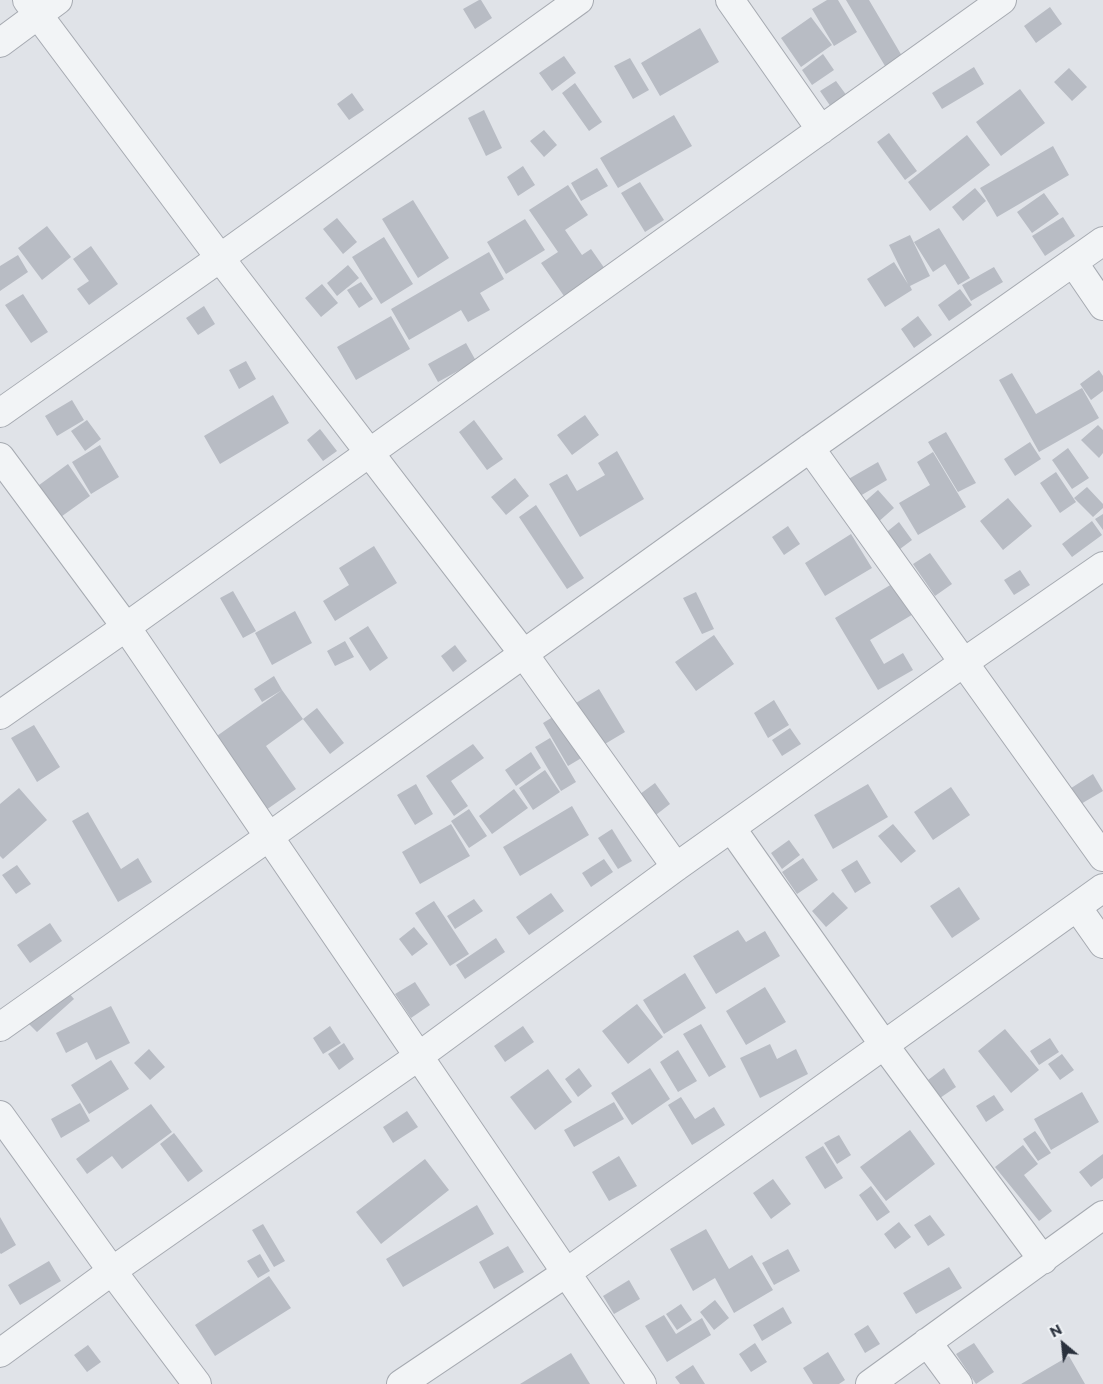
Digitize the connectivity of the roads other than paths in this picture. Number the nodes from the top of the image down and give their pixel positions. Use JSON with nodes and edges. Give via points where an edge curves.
{"nodes":[{"id":1,"x":579,"y":0,"type":"edge"},
{"id":2,"x":730,"y":0,"type":"edge"},
{"id":3,"x":1002,"y":0,"type":"edge"},
{"id":4,"x":41,"y":5,"type":"edge"},
{"id":5,"x":0,"y":43,"type":"edge"},
{"id":6,"x":821,"y":130,"type":"junction"},
{"id":7,"x":1103,"y":241,"type":"edge"},
{"id":8,"x":220,"y":258,"type":"junction"},
{"id":9,"x":1073,"y":262,"type":"junction"},
{"id":10,"x":1103,"y":306,"type":"edge"},
{"id":11,"x":0,"y":414,"type":"edge"},
{"id":12,"x":810,"y":448,"type":"junction"},
{"id":13,"x":370,"y":452,"type":"junction"},
{"id":14,"x":0,"y":457,"type":"edge"},
{"id":15,"x":1103,"y":566,"type":"edge"},
{"id":16,"x":126,"y":627,"type":"junction"},
{"id":17,"x":523,"y":653,"type":"junction"},
{"id":18,"x":963,"y":663,"type":"junction"},
{"id":19,"x":0,"y":715,"type":"edge"},
{"id":20,"x":732,"y":829,"type":"junction"},
{"id":21,"x":270,"y":836,"type":"junction"},
{"id":22,"x":1103,"y":857,"type":"edge"},
{"id":23,"x":676,"y":868,"type":"junction"},
{"id":24,"x":1103,"y":888,"type":"edge"},
{"id":25,"x":1076,"y":907,"type":"junction"},
{"id":26,"x":1103,"y":944,"type":"edge"},
{"id":27,"x":0,"y":1027,"type":"edge"},
{"id":28,"x":884,"y":1045,"type":"junction"},
{"id":29,"x":420,"y":1056,"type":"junction"},
{"id":30,"x":0,"y":1115,"type":"edge"},
{"id":31,"x":1103,"y":1215,"type":"edge"},
{"id":32,"x":1043,"y":1260,"type":"junction"},
{"id":33,"x":112,"y":1271,"type":"junction"},
{"id":34,"x":566,"y":1272,"type":"junction"},
{"id":35,"x":927,"y":1342,"type":"junction"},
{"id":36,"x":0,"y":1353,"type":"edge"},
{"id":37,"x":198,"y":1384,"type":"edge"},
{"id":38,"x":400,"y":1384,"type":"edge"},
{"id":39,"x":642,"y":1384,"type":"edge"},
{"id":40,"x":870,"y":1384,"type":"edge"},
{"id":41,"x":958,"y":1384,"type":"edge"}],
"edges":[{"from":1,"to":8,"type":"street"},
{"from":2,"to":6,"type":"street"},
{"from":3,"to":6,"type":"street"},
{"from":4,"to":5,"type":"street"},
{"from":4,"to":8,"type":"street"},
{"from":6,"to":13,"type":"street"},
{"from":7,"to":9,"type":"street"},
{"from":8,"to":11,"type":"street"},
{"from":8,"to":13,"type":"street"},
{"from":9,"to":10,"type":"street"},
{"from":9,"to":12,"type":"street"},
{"from":12,"to":17,"type":"street"},
{"from":12,"to":18,"type":"street"},
{"from":13,"to":16,"type":"street"},
{"from":13,"to":17,"type":"street"},
{"from":14,"to":16,"type":"street"},
{"from":15,"to":18,"type":"street"},
{"from":16,"to":19,"type":"street"},
{"from":16,"to":21,"type":"street"},
{"from":17,"to":21,"type":"street"},
{"from":17,"to":23,"type":"street"},
{"from":18,"to":20,"type":"street"},
{"from":18,"to":22,"type":"street"},
{"from":20,"to":23,"type":"street"},
{"from":20,"to":28,"type":"street"},
{"from":21,"to":27,"type":"street"},
{"from":21,"to":29,"type":"street"},
{"from":23,"to":29,"type":"street"},
{"from":24,"to":25,"type":"street"},
{"from":25,"to":26,"type":"street"},
{"from":25,"to":28,"type":"street"},
{"from":28,"to":32,"type":"street"},
{"from":28,"to":34,"type":"street"},
{"from":29,"to":33,"type":"street"},
{"from":29,"to":34,"type":"street"},
{"from":30,"to":33,"type":"street"},
{"from":31,"to":32,"type":"street"},
{"from":32,"to":35,"type":"street"},
{"from":33,"to":36,"type":"street"},
{"from":33,"to":37,"type":"street"},
{"from":34,"to":38,"type":"street"},
{"from":34,"to":39,"type":"street"},
{"from":35,"to":40,"type":"street"},
{"from":35,"to":41,"type":"street"}]}
